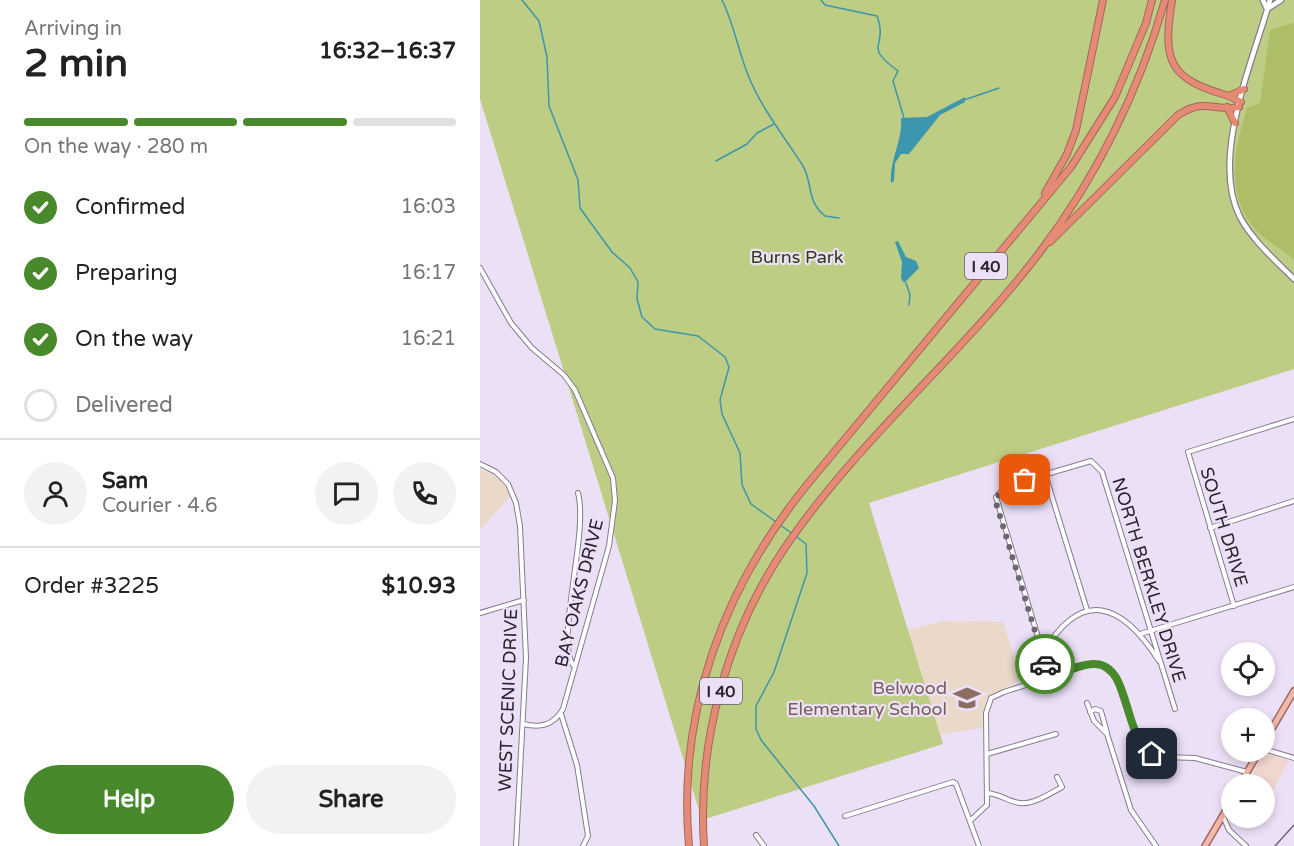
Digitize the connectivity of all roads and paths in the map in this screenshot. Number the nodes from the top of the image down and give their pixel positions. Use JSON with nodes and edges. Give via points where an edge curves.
{"nodes":[{"id":1,"x":1103,"y":0,"type":"edge"},
{"id":2,"x":1152,"y":0,"type":"edge"},
{"id":3,"x":1166,"y":0,"type":"edge"},
{"id":4,"x":1172,"y":0,"type":"edge"},
{"id":5,"x":1263,"y":0,"type":"edge"},
{"id":6,"x":1270,"y":0,"type":"edge"},
{"id":7,"x":1281,"y":0,"type":"edge"},
{"id":8,"x":1267,"y":9,"type":"junction"},
{"id":9,"x":1244,"y":89,"type":"junction"},
{"id":10,"x":1229,"y":96,"type":"junction"},
{"id":11,"x":1240,"y":104,"type":"junction"},
{"id":12,"x":1227,"y":108,"type":"junction"},
{"id":13,"x":1235,"y":123,"type":"junction"},
{"id":14,"x":1040,"y":204,"type":"junction"},
{"id":15,"x":1039,"y":253,"type":"junction"},
{"id":16,"x":480,"y":268,"type":"edge"},
{"id":17,"x":1294,"y":279,"type":"edge"},
{"id":18,"x":1294,"y":419,"type":"edge"},
{"id":19,"x":480,"y":464,"type":"edge"},
{"id":20,"x":1045,"y":474,"type":"junction"},
{"id":21,"x":579,"y":493,"type":"dead end"},
{"id":22,"x":1294,"y":501,"type":"edge"},
{"id":23,"x":1210,"y":528,"type":"junction"},
{"id":24,"x":1294,"y":586,"type":"edge"},
{"id":25,"x":524,"y":600,"type":"junction"},
{"id":26,"x":1234,"y":606,"type":"junction"},
{"id":27,"x":1087,"y":610,"type":"junction"},
{"id":28,"x":480,"y":613,"type":"edge"},
{"id":29,"x":1151,"y":631,"type":"junction"},
{"id":30,"x":1140,"y":634,"type":"junction"},
{"id":31,"x":1042,"y":654,"type":"junction"},
{"id":32,"x":1162,"y":666,"type":"junction"},
{"id":33,"x":574,"y":667,"type":"junction"},
{"id":34,"x":1050,"y":677,"type":"junction"},
{"id":35,"x":1294,"y":691,"type":"edge"},
{"id":36,"x":1087,"y":703,"type":"dead end"},
{"id":37,"x":1176,"y":709,"type":"dead end"},
{"id":38,"x":1090,"y":712,"type":"junction"},
{"id":39,"x":561,"y":713,"type":"junction"},
{"id":40,"x":1275,"y":723,"type":"edge"},
{"id":41,"x":522,"y":724,"type":"junction"},
{"id":42,"x":1056,"y":734,"type":"dead end"},
{"id":43,"x":1107,"y":734,"type":"junction"},
{"id":44,"x":1275,"y":752,"type":"edge"},
{"id":45,"x":987,"y":754,"type":"junction"},
{"id":46,"x":1294,"y":758,"type":"edge"},
{"id":47,"x":1253,"y":762,"type":"edge"},
{"id":48,"x":1247,"y":772,"type":"joint"},
{"id":49,"x":1057,"y":777,"type":"dead end"},
{"id":50,"x":987,"y":793,"type":"junction"},
{"id":51,"x":845,"y":816,"type":"dead end"},
{"id":52,"x":1221,"y":819,"type":"edge"},
{"id":53,"x":971,"y":820,"type":"junction"},
{"id":54,"x":1219,"y":823,"type":"junction"},
{"id":55,"x":1229,"y":830,"type":"joint"},
{"id":56,"x":756,"y":835,"type":"dead end"},
{"id":57,"x":516,"y":846,"type":"edge"},
{"id":58,"x":583,"y":846,"type":"edge"},
{"id":59,"x":689,"y":846,"type":"edge"},
{"id":60,"x":704,"y":846,"type":"edge"},
{"id":61,"x":764,"y":846,"type":"edge"},
{"id":62,"x":979,"y":846,"type":"edge"},
{"id":63,"x":1156,"y":846,"type":"edge"},
{"id":64,"x":1205,"y":846,"type":"edge"},
{"id":65,"x":1246,"y":846,"type":"edge"}],
"edges":[{"from":1,"to":14,"type":"highway","via":[[1076,130]]},
{"from":2,"to":14,"type":"highway","number":"I 40","via":[[1115,97],[1071,167]]},
{"from":3,"to":15,"type":"highway","number":"I 40","via":[[1148,55],[1113,136]]},
{"from":4,"to":10,"type":"highway","via":[[1169,42],[1178,71],[1196,87]]},
{"from":5,"to":8,"type":"street"},
{"from":6,"to":8,"type":"street"},
{"from":7,"to":8,"type":"street"},
{"from":8,"to":9,"type":"street"},
{"from":9,"to":10,"type":"highway"},
{"from":9,"to":11,"type":"street"},
{"from":10,"to":11,"type":"highway"},
{"from":11,"to":12,"type":"highway"},
{"from":11,"to":13,"type":"street"},
{"from":12,"to":13,"type":"highway"},
{"from":12,"to":15,"type":"highway","via":[[1199,105],[1178,114]]},
{"from":13,"to":17,"type":"street","via":[[1228,164],[1236,208],[1256,239]]},
{"from":14,"to":59,"type":"highway","number":"I 40","via":[[768,536],[725,615],[699,696],[689,757]]},
{"from":15,"to":60,"type":"highway","number":"I 40","via":[[785,548],[742,628],[718,700],[706,771]]},
{"from":16,"to":33,"type":"street","name":"BAY OAKS DRIVE","via":[[510,323],[575,390],[613,478],[615,501],[609,546]]},
{"from":18,"to":23,"type":"street","name":"SOUTH DRIVE","via":[[1191,450],[1187,456]]},
{"from":19,"to":25,"type":"street","name":"WEST SCENIC DRIVE","via":[[505,481],[516,502]]},
{"from":20,"to":27,"type":"street"},
{"from":20,"to":29,"type":"street","name":"NORTH BERKLEY DRIVE","via":[[1084,461],[1092,462],[1102,472]]},
{"from":20,"to":31,"type":"street","via":[[1000,490],[996,503]]},
{"from":21,"to":33,"type":"street","via":[[581,530],[567,653]]},
{"from":22,"to":23,"type":"street"},
{"from":23,"to":26,"type":"street","name":"SOUTH DRIVE"},
{"from":24,"to":26,"type":"street"},
{"from":25,"to":28,"type":"street"},
{"from":25,"to":41,"type":"street","name":"WEST SCENIC DRIVE"},
{"from":26,"to":29,"type":"street"},
{"from":27,"to":30,"type":"street","via":[[1114,614]]},
{"from":27,"to":31,"type":"street","via":[[1063,623]]},
{"from":29,"to":30,"type":"street"},
{"from":29,"to":32,"type":"street","name":"NORTH BERKLEY DRIVE"},
{"from":30,"to":32,"type":"street"},
{"from":31,"to":34,"type":"street"},
{"from":32,"to":37,"type":"street","name":"NORTH BERKLEY DRIVE"},
{"from":33,"to":39,"type":"street","name":"BAY OAKS DRIVE"},
{"from":34,"to":45,"type":"street","via":[[993,696],[987,707]]},
{"from":34,"to":48,"type":"street","via":[[1091,664],[1107,667],[1116,677],[1136,736],[1148,751],[1163,758],[1196,758]]},
{"from":35,"to":40,"type":"main road"},
{"from":36,"to":38,"type":"street"},
{"from":38,"to":43,"type":"street"},
{"from":38,"to":43,"type":"street","via":[[1101,711]]},
{"from":39,"to":41,"type":"street","via":[[544,725]]},
{"from":39,"to":58,"type":"street","via":[[577,765],[588,836]]},
{"from":41,"to":57,"type":"street","name":"WEST SCENIC DRIVE"},
{"from":42,"to":45,"type":"street"},
{"from":43,"to":63,"type":"street","via":[[1131,810]]},
{"from":44,"to":46,"type":"street"},
{"from":45,"to":50,"type":"street"},
{"from":47,"to":48,"type":"main road"},
{"from":49,"to":50,"type":"street","via":[[1062,787],[1027,803]]},
{"from":50,"to":53,"type":"street","via":[[987,807]]},
{"from":51,"to":53,"type":"street","via":[[952,782]]},
{"from":52,"to":54,"type":"main road"},
{"from":53,"to":62,"type":"street"},
{"from":54,"to":55,"type":"street"},
{"from":54,"to":64,"type":"main road"},
{"from":55,"to":65,"type":"street"},
{"from":56,"to":61,"type":"street"}]}
